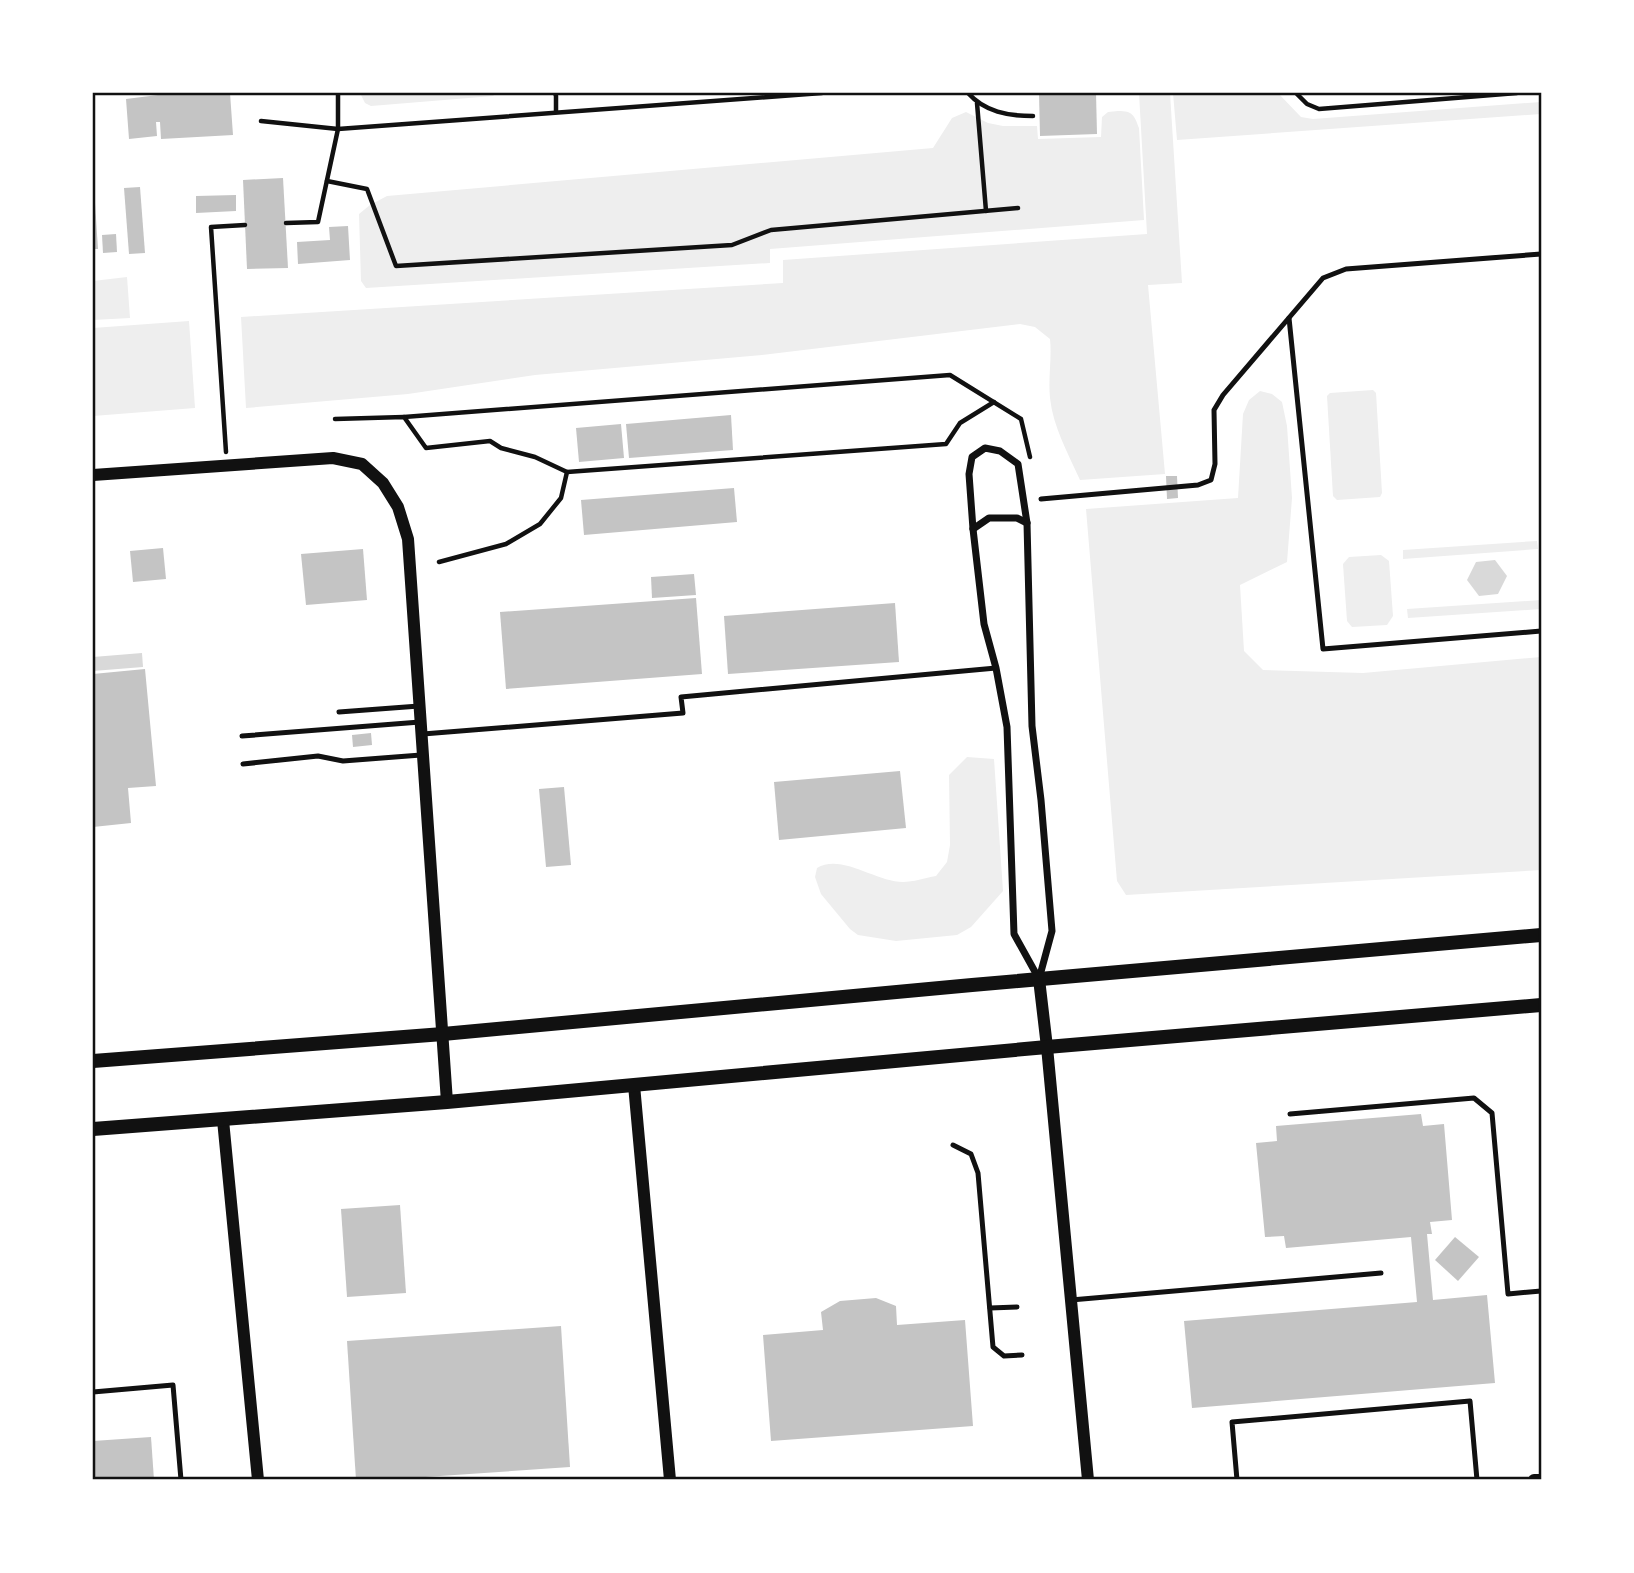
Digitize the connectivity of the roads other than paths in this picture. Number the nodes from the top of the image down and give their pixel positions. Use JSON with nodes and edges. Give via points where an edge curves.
{"nodes":[{"id":1,"x":1541,"y":254,"type":"edge"},
{"id":2,"x":1289,"y":318,"type":"junction"},
{"id":3,"x":93,"y":475,"type":"edge"},
{"id":4,"x":1041,"y":499,"type":"dead end"},
{"id":5,"x":1027,"y":523,"type":"junction"},
{"id":6,"x":973,"y":529,"type":"junction"},
{"id":7,"x":1541,"y":631,"type":"edge"},
{"id":8,"x":996,"y":668,"type":"junction"},
{"id":9,"x":421,"y":706,"type":"junction"},
{"id":10,"x":339,"y":712,"type":"dead end"},
{"id":11,"x":422,"y":728,"type":"junction"},
{"id":12,"x":242,"y":736,"type":"dead end"},
{"id":13,"x":424,"y":755,"type":"junction"},
{"id":14,"x":243,"y":764,"type":"dead end"},
{"id":15,"x":1541,"y":935,"type":"edge"},
{"id":16,"x":1039,"y":979,"type":"junction"},
{"id":17,"x":1541,"y":1005,"type":"edge"},
{"id":18,"x":443,"y":1034,"type":"junction"},
{"id":19,"x":1047,"y":1046,"type":"junction"},
{"id":20,"x":93,"y":1061,"type":"edge"},
{"id":21,"x":634,"y":1085,"type":"junction"},
{"id":22,"x":447,"y":1102,"type":"junction"},
{"id":23,"x":1290,"y":1114,"type":"dead end"},
{"id":24,"x":223,"y":1120,"type":"junction"},
{"id":25,"x":93,"y":1129,"type":"edge"},
{"id":26,"x":953,"y":1145,"type":"dead end"},
{"id":27,"x":1381,"y":1273,"type":"dead end"},
{"id":28,"x":1541,"y":1291,"type":"edge"},
{"id":29,"x":1071,"y":1300,"type":"junction"},
{"id":30,"x":1017,"y":1307,"type":"dead end"},
{"id":31,"x":990,"y":1308,"type":"junction"},
{"id":32,"x":1022,"y":1355,"type":"dead end"},
{"id":33,"x":93,"y":1392,"type":"edge"},
{"id":34,"x":181,"y":1480,"type":"edge"},
{"id":35,"x":258,"y":1480,"type":"edge"},
{"id":36,"x":670,"y":1480,"type":"edge"},
{"id":37,"x":1088,"y":1480,"type":"edge"},
{"id":38,"x":1237,"y":1480,"type":"edge"},
{"id":39,"x":1477,"y":1480,"type":"edge"},
{"id":40,"x":1534,"y":1480,"type":"edge"},
{"id":41,"x":1541,"y":1480,"type":"edge"}],
"edges":[{"from":1,"to":2,"type":"lane","via":[[1346,269],[1323,278]]},
{"from":2,"to":4,"type":"lane","via":[[1214,410],[1211,480],[1198,485]]},
{"from":2,"to":7,"type":"lane","via":[[1323,649]]},
{"from":3,"to":9,"type":"street","via":[[333,458],[362,464],[383,483],[398,507],[408,539]]},
{"from":5,"to":6,"type":"street","via":[[1017,518],[989,518]]},
{"from":5,"to":6,"type":"street","via":[[1018,464],[1000,451],[985,449],[972,457],[969,474]]},
{"from":5,"to":16,"type":"street","via":[[1032,726],[1052,931]]},
{"from":6,"to":8,"type":"street","via":[[984,624]]},
{"from":8,"to":11,"type":"lane","via":[[681,697],[683,713]]},
{"from":8,"to":16,"type":"street","via":[[1007,727],[1014,934]]},
{"from":9,"to":10,"type":"lane"},
{"from":9,"to":11,"type":"street"},
{"from":11,"to":12,"type":"lane"},
{"from":11,"to":13,"type":"street"},
{"from":13,"to":14,"type":"lane","via":[[343,761],[318,756]]},
{"from":13,"to":18,"type":"street"},
{"from":15,"to":16,"type":"main road"},
{"from":16,"to":18,"type":"main road"},
{"from":16,"to":19,"type":"street"},
{"from":17,"to":19,"type":"main road"},
{"from":18,"to":20,"type":"main road"},
{"from":18,"to":22,"type":"street"},
{"from":19,"to":21,"type":"main road"},
{"from":19,"to":29,"type":"street"},
{"from":21,"to":22,"type":"main road"},
{"from":21,"to":36,"type":"street"},
{"from":22,"to":24,"type":"main road"},
{"from":23,"to":28,"type":"lane","via":[[1474,1098],[1492,1113],[1508,1294]]},
{"from":24,"to":25,"type":"main road"},
{"from":24,"to":35,"type":"street"},
{"from":26,"to":31,"type":"lane","via":[[971,1154],[978,1173]]},
{"from":27,"to":29,"type":"lane"},
{"from":29,"to":37,"type":"street"},
{"from":30,"to":31,"type":"lane"},
{"from":31,"to":32,"type":"lane","via":[[993,1347],[1004,1356]]},
{"from":33,"to":34,"type":"lane","via":[[173,1385]]},
{"from":38,"to":39,"type":"lane","via":[[1232,1422],[1470,1401]]},
{"from":40,"to":41,"type":"street"}]}
